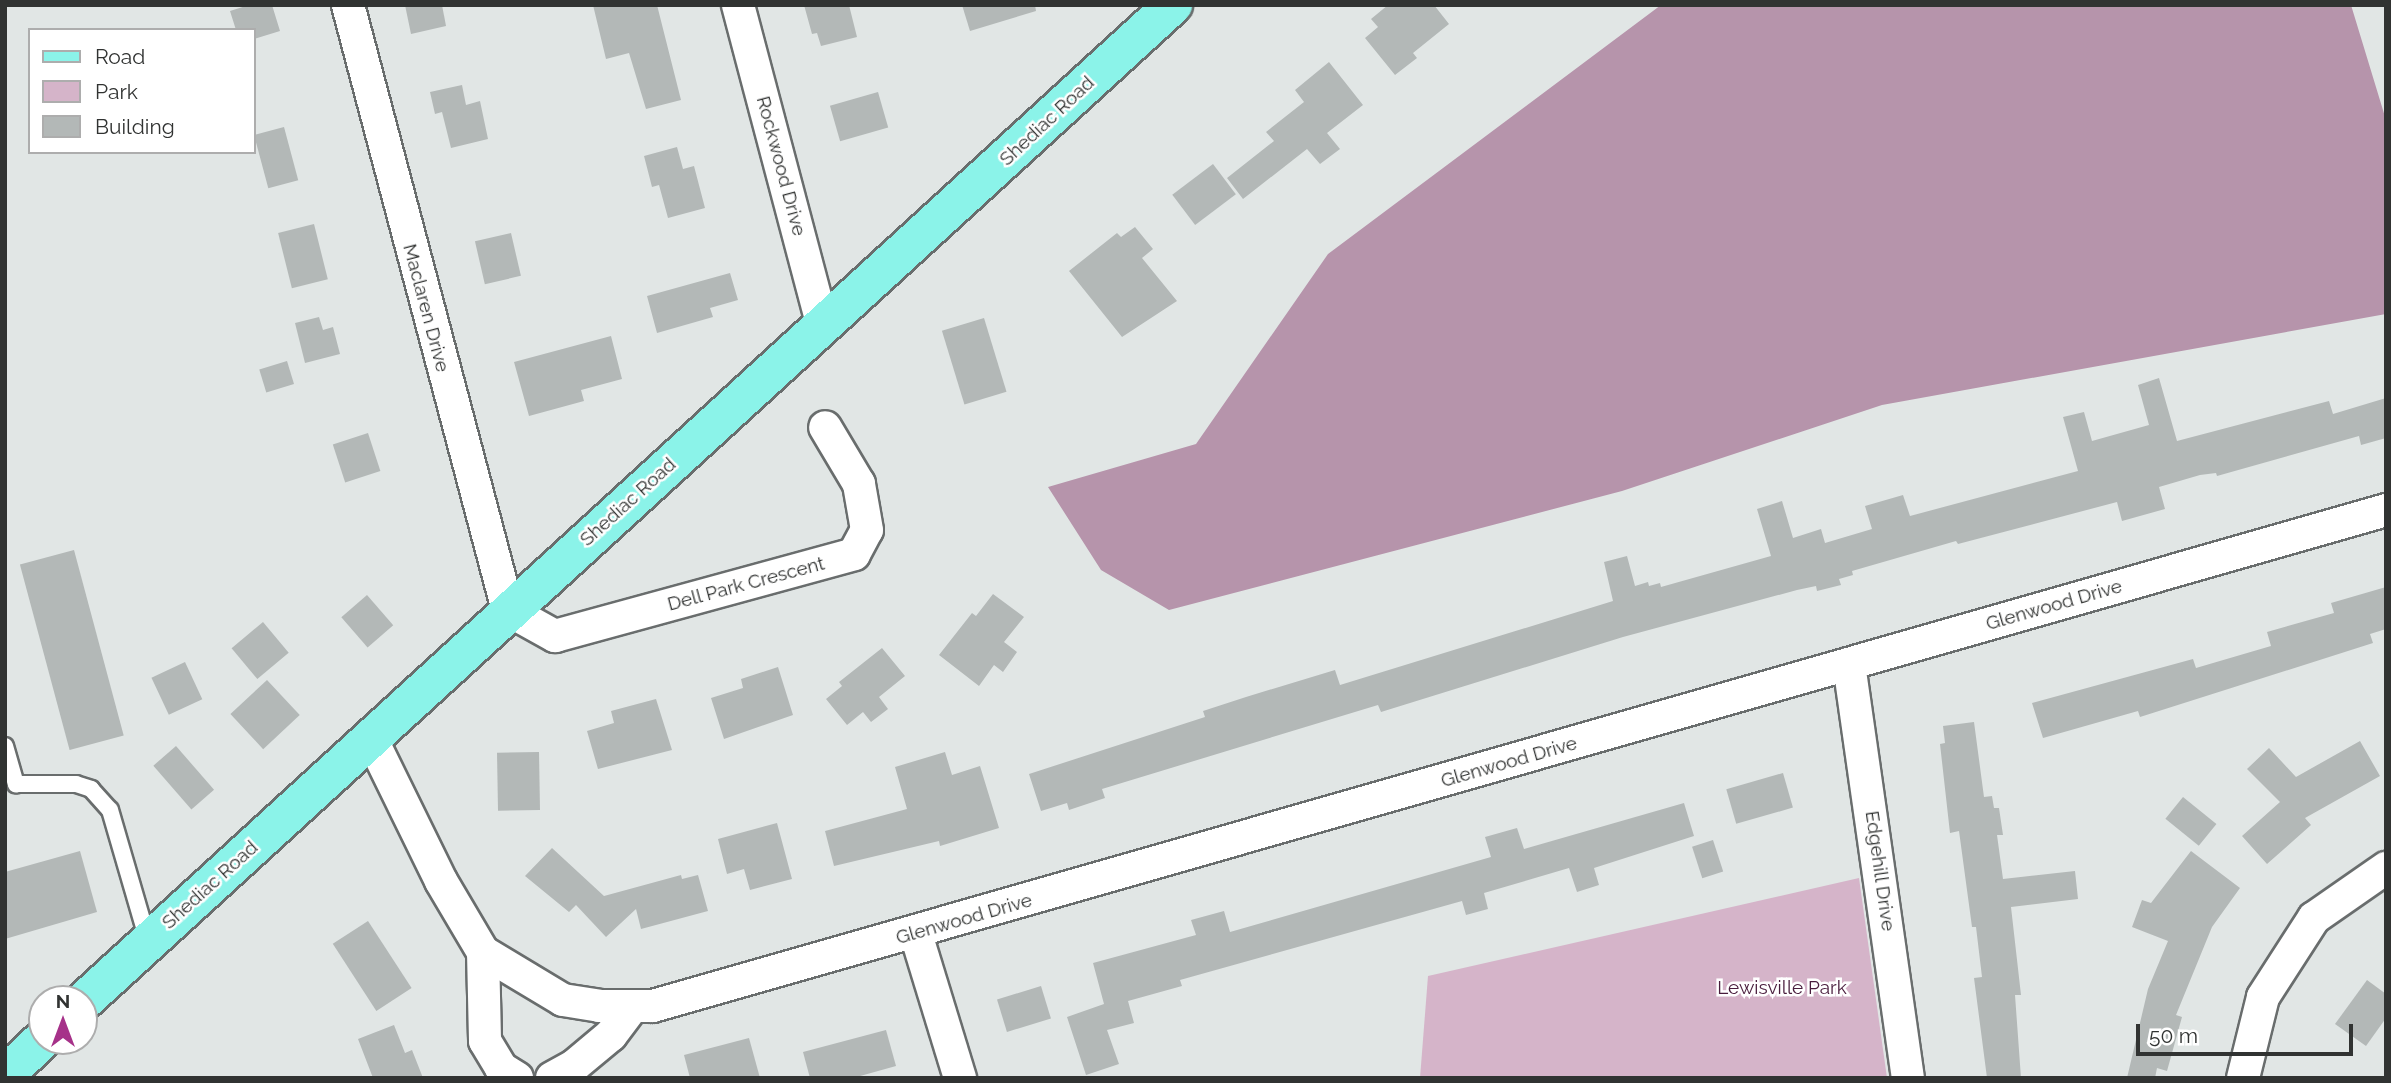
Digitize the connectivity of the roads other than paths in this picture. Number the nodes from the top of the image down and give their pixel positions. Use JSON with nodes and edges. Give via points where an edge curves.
{"nodes":[{"id":1,"x":348,"y":5,"type":"edge"},
{"id":2,"x":738,"y":5,"type":"edge"},
{"id":3,"x":1173,"y":5,"type":"edge"},
{"id":4,"x":823,"y":327,"type":"junction"},
{"id":5,"x":825,"y":427,"type":"dead end"},
{"id":6,"x":2386,"y":510,"type":"edge"},
{"id":7,"x":508,"y":610,"type":"junction"},
{"id":8,"x":1849,"y":664,"type":"junction"},
{"id":9,"x":372,"y":740,"type":"junction"},
{"id":10,"x":5,"y":746,"type":"edge"},
{"id":11,"x":2386,"y":868,"type":"edge"},
{"id":12,"x":916,"y":934,"type":"junction"},
{"id":13,"x":148,"y":941,"type":"junction"},
{"id":14,"x":483,"y":952,"type":"junction"},
{"id":15,"x":98,"y":988,"type":"edge"},
{"id":16,"x":631,"y":1008,"type":"junction"},
{"id":17,"x":28,"y":1053,"type":"edge"},
{"id":18,"x":5,"y":1075,"type":"edge"},
{"id":19,"x":517,"y":1078,"type":"edge"},
{"id":20,"x":552,"y":1078,"type":"edge"},
{"id":21,"x":960,"y":1078,"type":"edge"},
{"id":22,"x":1908,"y":1078,"type":"edge"},
{"id":23,"x":2243,"y":1078,"type":"edge"}],
"edges":[{"from":1,"to":7,"type":"street","name":"Maclaren Drive"},
{"from":2,"to":4,"type":"street","name":"Rockwood Drive"},
{"from":3,"to":4,"type":"main road","name":"Shediac Road"},
{"from":4,"to":7,"type":"main road","name":"Shediac Road"},
{"from":5,"to":7,"type":"street","name":"Dell Park Crescent","via":[[859,484],[867,530],[854,554],[555,636]]},
{"from":6,"to":8,"type":"street","name":"Glenwood Drive"},
{"from":7,"to":9,"type":"main road","name":"Shediac Road"},
{"from":8,"to":12,"type":"street","name":"Glenwood Drive"},
{"from":8,"to":22,"type":"street","name":"Edgehill Drive"},
{"from":9,"to":13,"type":"main road","name":"Shediac Road"},
{"from":9,"to":14,"type":"street","name":"Glenwood Drive","via":[[441,881]]},
{"from":10,"to":13,"type":"lane","via":[[16,784],[76,784],[91,789],[110,810]]},
{"from":11,"to":23,"type":"street","via":[[2314,918],[2263,997]]},
{"from":12,"to":16,"type":"street","name":"Glenwood Drive","via":[[710,986],[653,1006]]},
{"from":12,"to":21,"type":"street"},
{"from":13,"to":15,"type":"main road","name":"Shediac Road"},
{"from":14,"to":16,"type":"street","name":"Glenwood Drive","via":[[564,1000]]},
{"from":14,"to":19,"type":"street","name":"Glenwood Drive","via":[[485,1041],[501,1068]]},
{"from":16,"to":20,"type":"street","via":[[611,1035]]},
{"from":17,"to":18,"type":"main road"}]}
